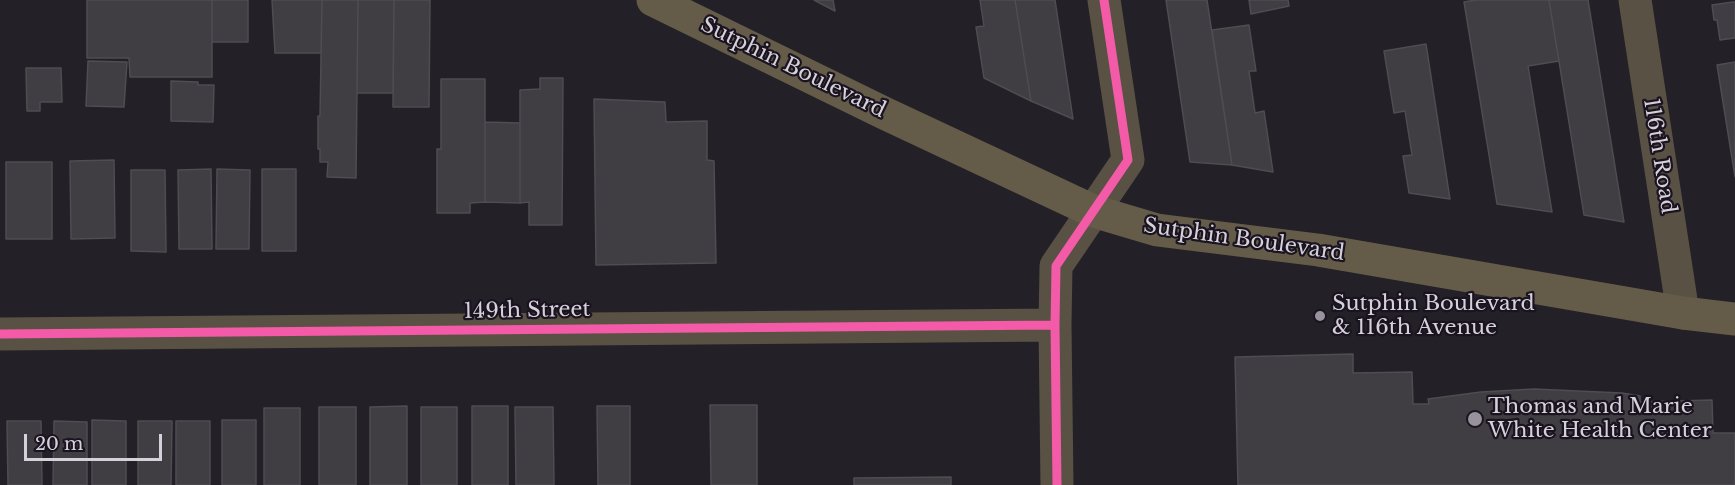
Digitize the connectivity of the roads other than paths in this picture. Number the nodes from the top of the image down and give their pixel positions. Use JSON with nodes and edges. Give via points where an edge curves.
{"nodes":[{"id":1,"x":653,"y":0,"type":"edge"},
{"id":2,"x":1104,"y":0,"type":"edge"},
{"id":3,"x":1635,"y":0,"type":"edge"},
{"id":4,"x":1093,"y":211,"type":"junction"},
{"id":5,"x":1683,"y":312,"type":"junction"},
{"id":6,"x":1735,"y":320,"type":"edge"},
{"id":7,"x":1055,"y":325,"type":"junction"},
{"id":8,"x":0,"y":334,"type":"edge"},
{"id":9,"x":1057,"y":485,"type":"edge"}],
"edges":[{"from":1,"to":4,"type":"main road","name":"Sutphin Boulevard"},
{"from":2,"to":4,"type":"street","via":[[1128,160]]},
{"from":3,"to":5,"type":"street","name":"116th Road"},
{"from":4,"to":5,"type":"main road","name":"Sutphin Boulevard","via":[[1157,230],[1318,250]]},
{"from":4,"to":7,"type":"street","via":[[1056,266]]},
{"from":5,"to":6,"type":"main road","name":"Sutphin Boulevard"},
{"from":7,"to":8,"type":"street","name":"149th Street"},
{"from":7,"to":9,"type":"street"}]}
